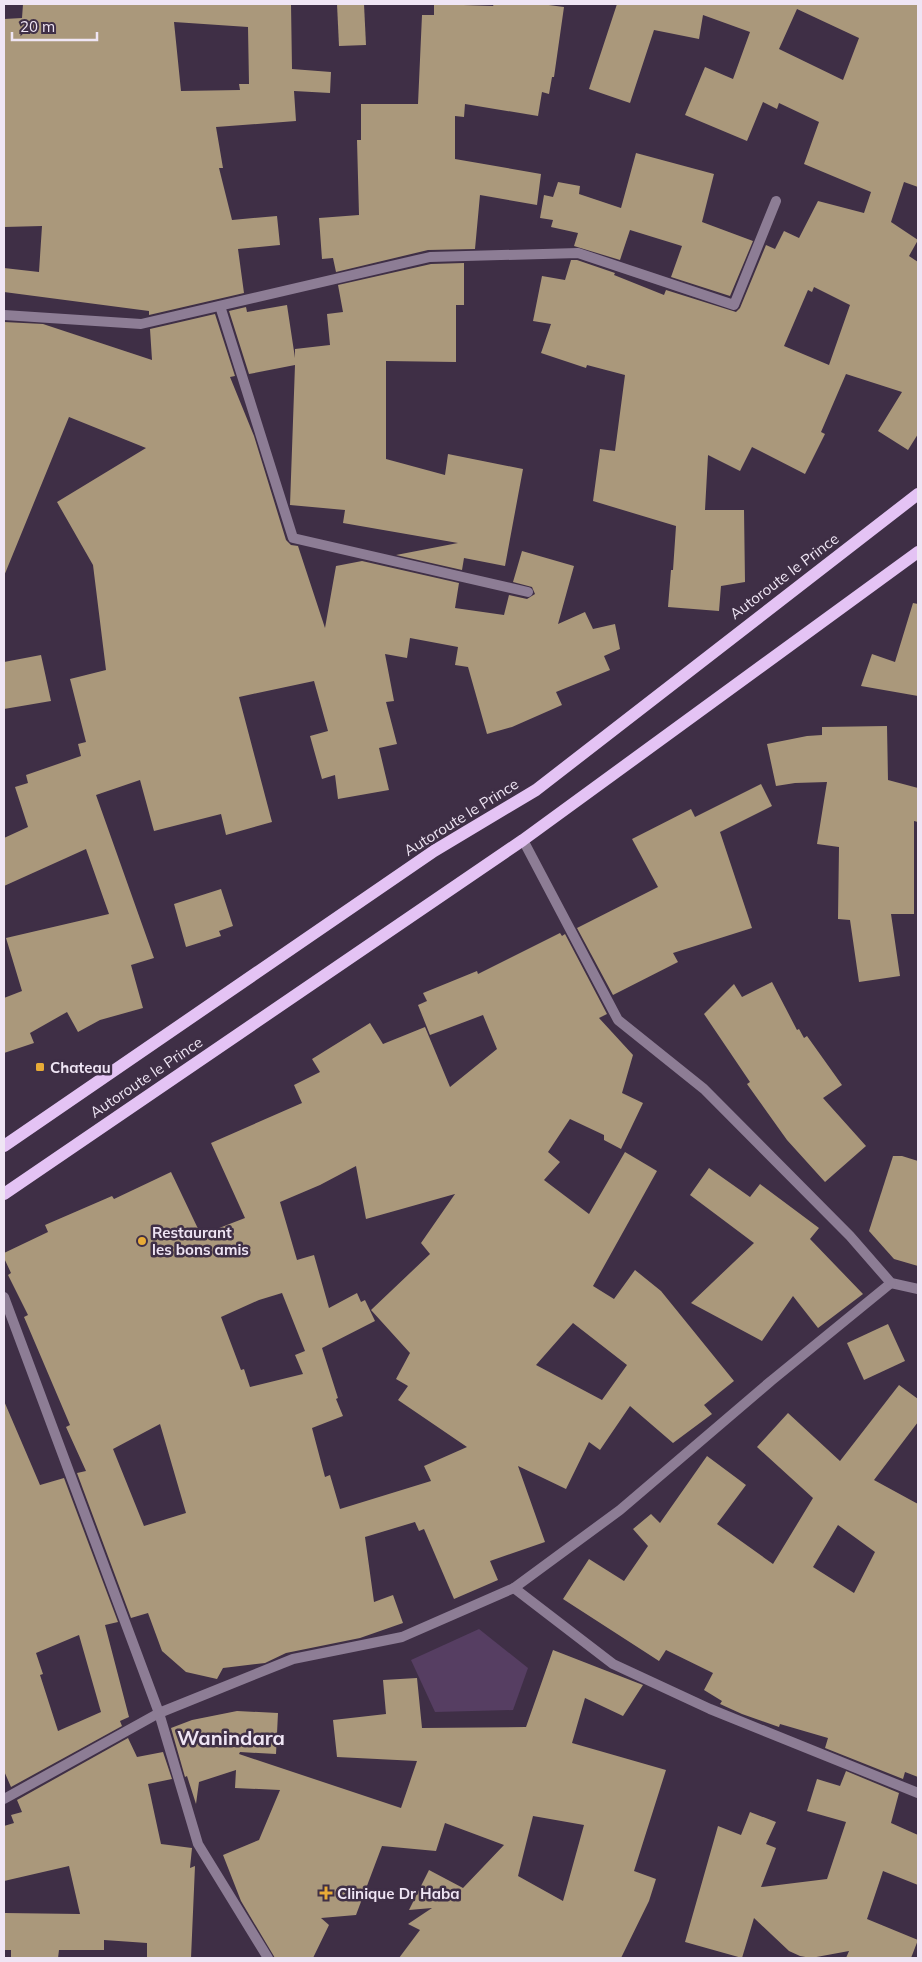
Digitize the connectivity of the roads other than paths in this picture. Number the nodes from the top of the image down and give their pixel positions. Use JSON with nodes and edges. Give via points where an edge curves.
{"nodes":[{"id":1,"x":776,"y":201,"type":"dead end"},
{"id":2,"x":220,"y":306,"type":"junction"},
{"id":3,"x":4,"y":315,"type":"edge"},
{"id":4,"x":918,"y":494,"type":"edge"},
{"id":5,"x":918,"y":552,"type":"edge"},
{"id":6,"x":528,"y":592,"type":"dead end"},
{"id":7,"x":523,"y":840,"type":"junction"},
{"id":8,"x":4,"y":1146,"type":"edge"},
{"id":9,"x":4,"y":1194,"type":"edge"},
{"id":10,"x":891,"y":1283,"type":"junction"},
{"id":11,"x":918,"y":1289,"type":"edge"},
{"id":12,"x":4,"y":1297,"type":"edge"},
{"id":13,"x":514,"y":1588,"type":"junction"},
{"id":14,"x":159,"y":1713,"type":"junction"},
{"id":15,"x":918,"y":1793,"type":"edge"},
{"id":16,"x":4,"y":1799,"type":"edge"},
{"id":17,"x":268,"y":1958,"type":"edge"}],
"edges":[{"from":1,"to":2,"type":"street","via":[[734,305],[578,253],[430,257]]},
{"from":2,"to":3,"type":"street","via":[[142,324]]},
{"from":2,"to":6,"type":"street","via":[[294,538]]},
{"from":4,"to":8,"type":"main road","name":"Autoroute le Prince","via":[[536,790],[434,851]]},
{"from":5,"to":7,"type":"main road","name":"Autoroute le Prince"},
{"from":7,"to":9,"type":"main road","name":"Autoroute le Prince"},
{"from":7,"to":10,"type":"street","via":[[618,1020],[704,1089],[850,1236]]},
{"from":10,"to":11,"type":"street"},
{"from":10,"to":13,"type":"street","via":[[620,1510]]},
{"from":12,"to":14,"type":"street"},
{"from":13,"to":14,"type":"street","via":[[402,1637],[293,1660]]},
{"from":13,"to":15,"type":"street","via":[[613,1664],[710,1709]]},
{"from":14,"to":16,"type":"street"},
{"from":14,"to":17,"type":"street","via":[[198,1844]]}]}
